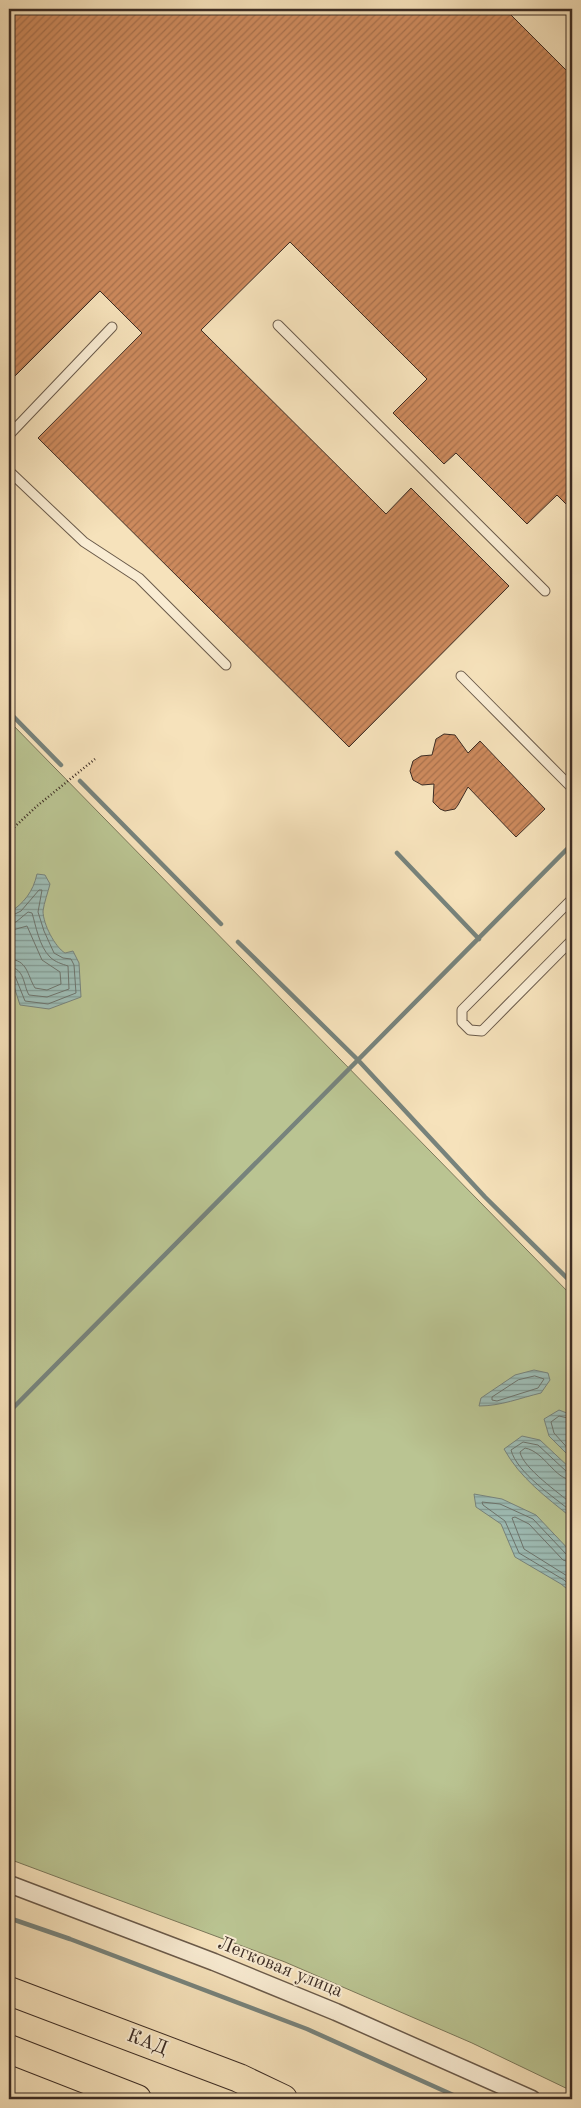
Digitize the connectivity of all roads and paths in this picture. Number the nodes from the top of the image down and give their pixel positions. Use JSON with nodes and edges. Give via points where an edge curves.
{"nodes":[{"id":1,"x":278,"y":325,"type":"dead end"},
{"id":2,"x":112,"y":327,"type":"dead end"},
{"id":3,"x":9,"y":434,"type":"edge"},
{"id":4,"x":9,"y":471,"type":"edge"},
{"id":5,"x":545,"y":592,"type":"dead end"},
{"id":6,"x":226,"y":665,"type":"dead end"},
{"id":7,"x":461,"y":676,"type":"dead end"},
{"id":8,"x":95,"y":760,"type":"dead end"},
{"id":9,"x":572,"y":788,"type":"edge"},
{"id":10,"x":9,"y":832,"type":"edge"},
{"id":11,"x":572,"y":899,"type":"edge"},
{"id":12,"x":572,"y":940,"type":"edge"},
{"id":13,"x":9,"y":1884,"type":"edge"},
{"id":14,"x":9,"y":1991,"type":"edge"},
{"id":15,"x":9,"y":2049,"type":"edge"},
{"id":16,"x":137,"y":2099,"type":"edge"},
{"id":17,"x":283,"y":2099,"type":"edge"},
{"id":18,"x":532,"y":2099,"type":"edge"}],
"edges":[{"from":1,"to":5,"type":"lane"},
{"from":2,"to":3,"type":"lane"},
{"from":4,"to":6,"type":"lane","via":[[84,542],[139,578]]},
{"from":7,"to":9,"type":"lane"},
{"from":8,"to":10,"type":"path"},
{"from":11,"to":12,"type":"lane","via":[[462,1010],[462,1022],[470,1030],[482,1031]]},
{"from":13,"to":18,"type":"street","name":"Легковая улица","via":[[214,1962]]},
{"from":14,"to":17,"type":"highway","name":"КАД","via":[[239,2078]]},
{"from":15,"to":16,"type":"highway"}]}
